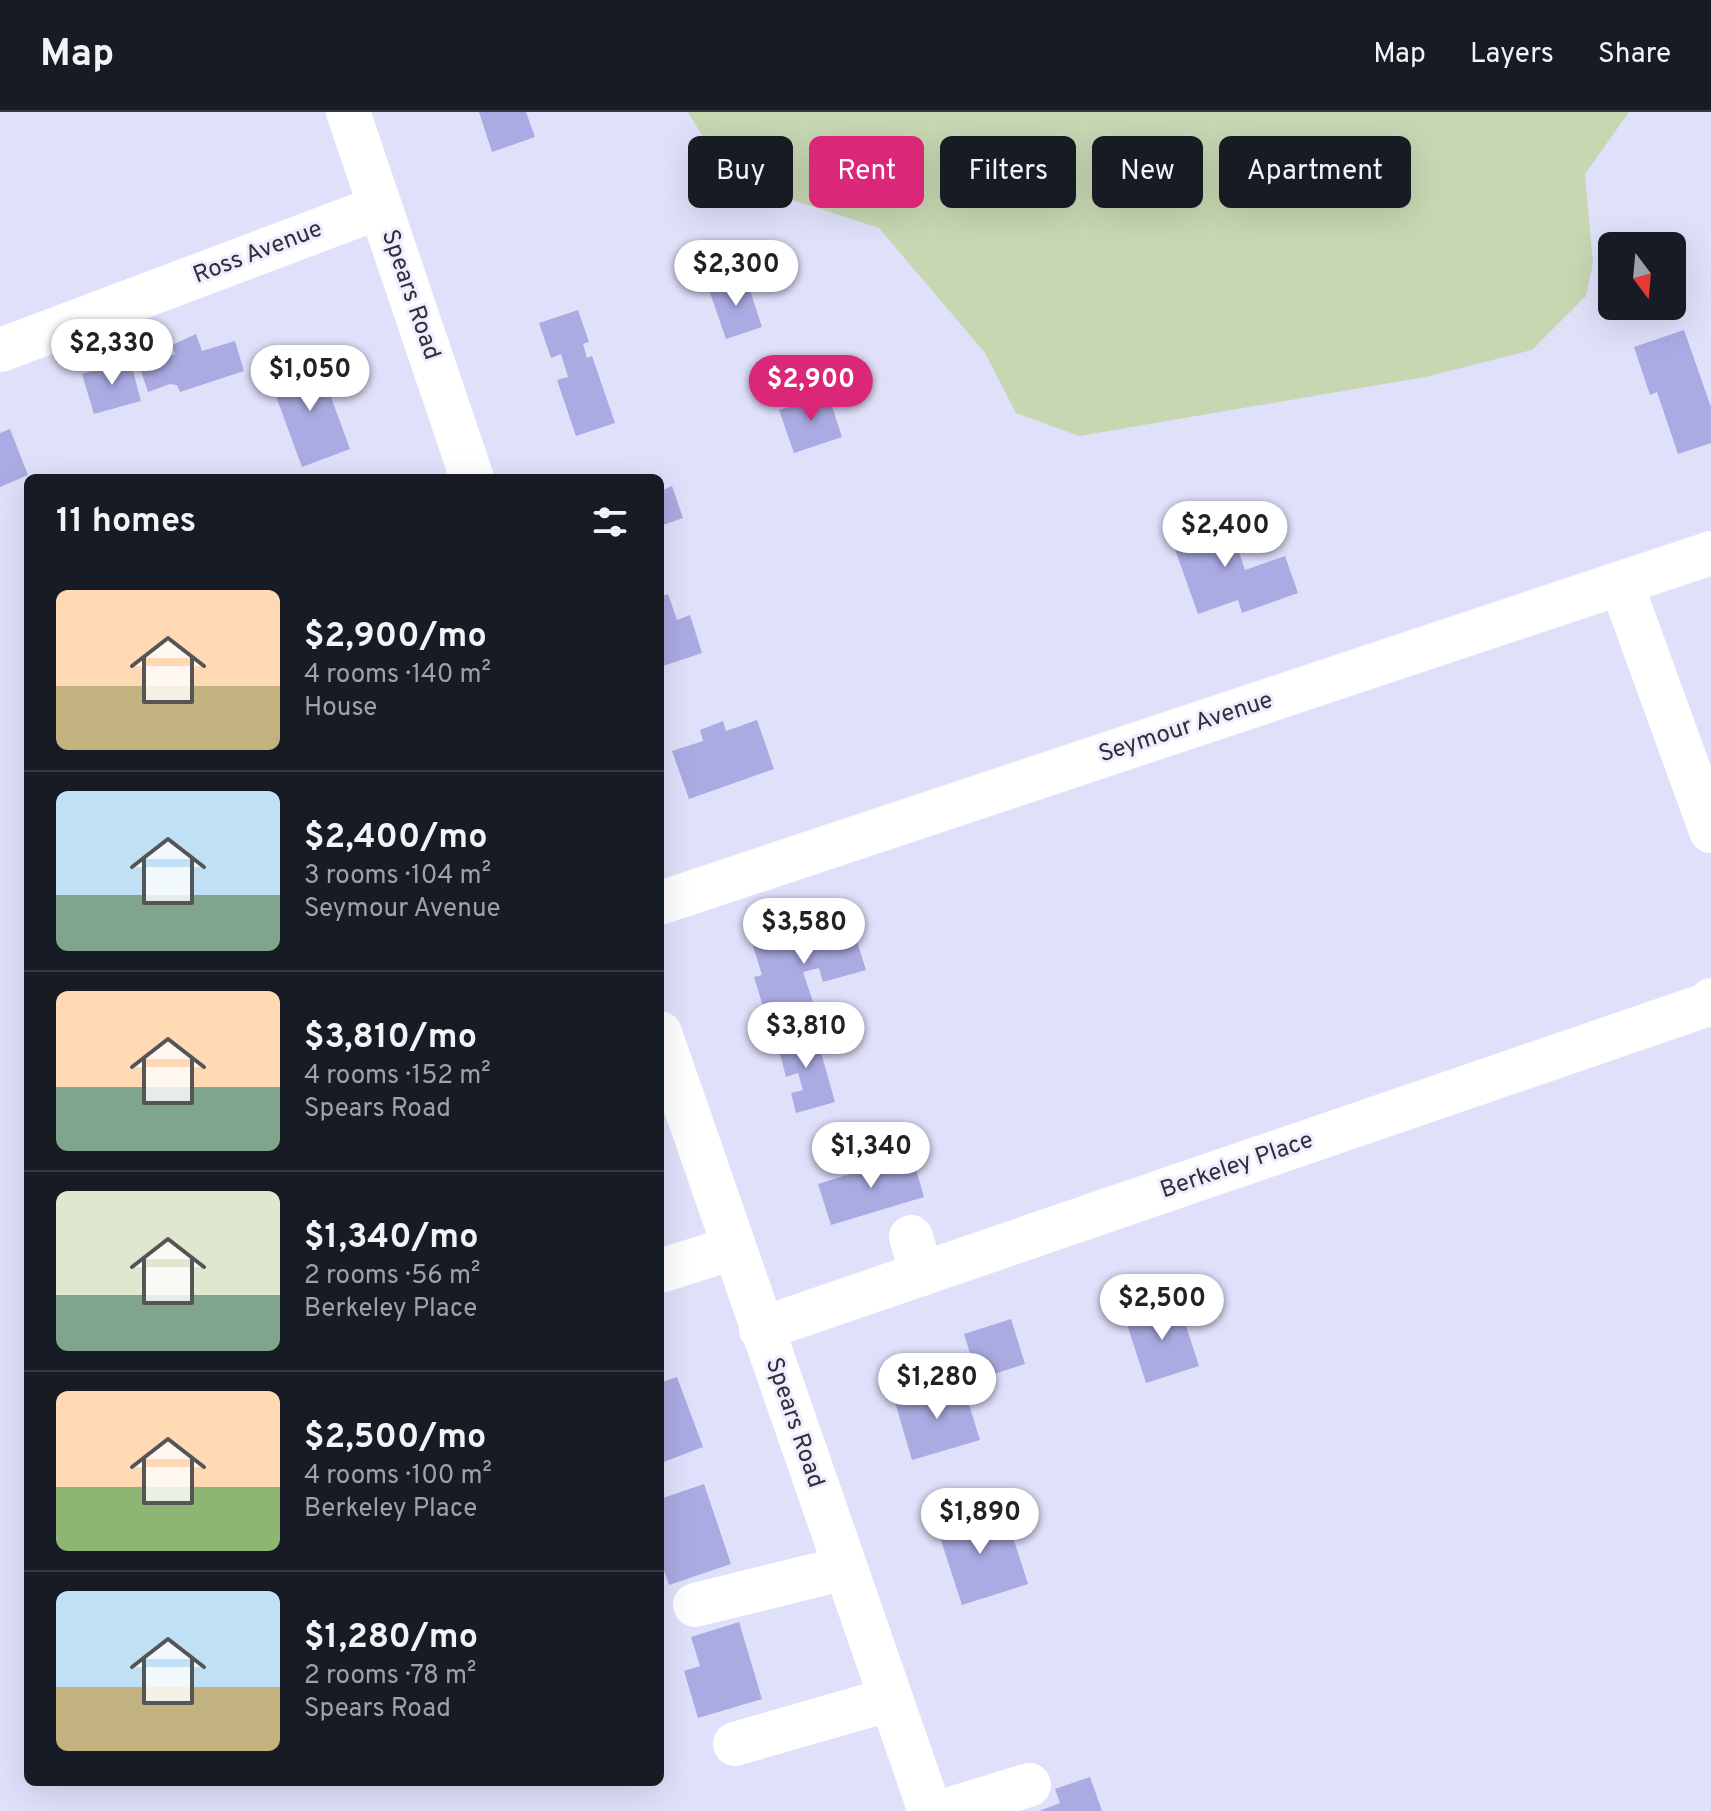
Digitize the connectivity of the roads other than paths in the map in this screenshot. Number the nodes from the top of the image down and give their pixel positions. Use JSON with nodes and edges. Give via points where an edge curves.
{"nodes":[{"id":1,"x":348,"y":112,"type":"edge"},
{"id":2,"x":380,"y":207,"type":"junction"},
{"id":3,"x":1,"y":350,"type":"edge"},
{"id":4,"x":471,"y":474,"type":"edge"},
{"id":5,"x":1711,"y":553,"type":"edge"},
{"id":6,"x":1621,"y":583,"type":"junction"},
{"id":7,"x":1711,"y":831,"type":"edge"},
{"id":8,"x":664,"y":902,"type":"edge"},
{"id":9,"x":1711,"y":1000,"type":"edge"},
{"id":10,"x":664,"y":1045,"type":"edge"},
{"id":11,"x":733,"y":1248,"type":"junction"},
{"id":12,"x":664,"y":1270,"type":"edge"},
{"id":13,"x":761,"y":1329,"type":"junction"},
{"id":14,"x":845,"y":1568,"type":"junction"},
{"id":15,"x":695,"y":1605,"type":"dead end"},
{"id":16,"x":891,"y":1699,"type":"junction"},
{"id":17,"x":735,"y":1744,"type":"dead end"},
{"id":18,"x":1029,"y":1785,"type":"dead end"},
{"id":19,"x":930,"y":1811,"type":"edge"},
{"id":20,"x":944,"y":1811,"type":"edge"}],
"edges":[{"from":1,"to":2,"type":"street","name":"Spears Road"},
{"from":2,"to":3,"type":"street","name":"Ross Avenue"},
{"from":2,"to":4,"type":"street","name":"Spears Road"},
{"from":5,"to":6,"type":"street","name":"Seymour Avenue"},
{"from":6,"to":7,"type":"street"},
{"from":6,"to":8,"type":"street","name":"Seymour Avenue"},
{"from":9,"to":13,"type":"street","name":"Berkeley Place","via":[[916,1255]]},
{"from":10,"to":11,"type":"street","name":"Spears Road"},
{"from":11,"to":12,"type":"street"},
{"from":11,"to":13,"type":"street","name":"Spears Road"},
{"from":13,"to":14,"type":"street","name":"Spears Road"},
{"from":14,"to":15,"type":"street"},
{"from":14,"to":16,"type":"street","name":"Spears Road"},
{"from":16,"to":17,"type":"street"},
{"from":16,"to":19,"type":"street","name":"Spears Road"},
{"from":18,"to":20,"type":"street"}]}
